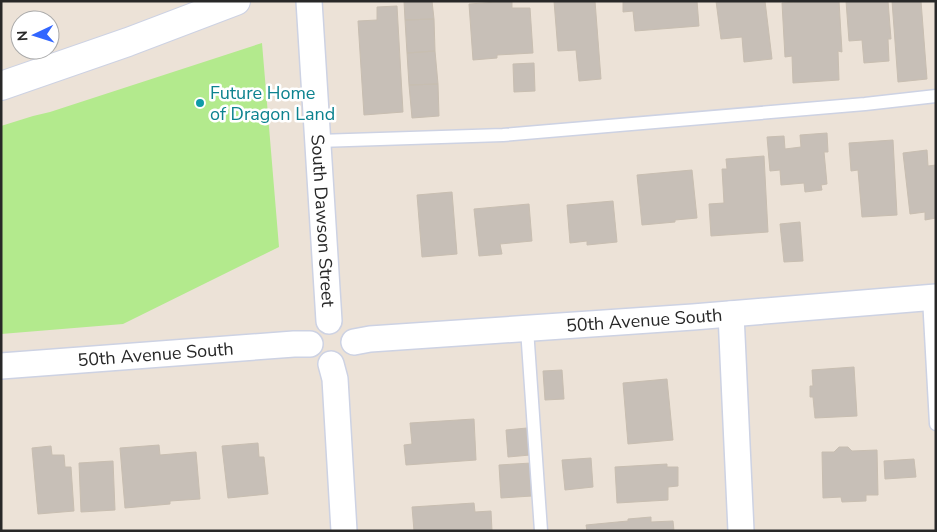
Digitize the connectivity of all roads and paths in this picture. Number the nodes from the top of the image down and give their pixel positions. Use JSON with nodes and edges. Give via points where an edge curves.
{"nodes":[{"id":1,"x":236,"y":1,"type":"edge"},
{"id":2,"x":309,"y":1,"type":"edge"},
{"id":3,"x":207,"y":6,"type":"edge"},
{"id":4,"x":1,"y":86,"type":"edge"},
{"id":5,"x":936,"y":96,"type":"edge"},
{"id":6,"x":318,"y":141,"type":"junction"},
{"id":7,"x":932,"y":298,"type":"edge"},
{"id":8,"x":731,"y":314,"type":"junction"},
{"id":9,"x":329,"y":321,"type":"junction"},
{"id":10,"x":527,"y":329,"type":"junction"},
{"id":11,"x":354,"y":342,"type":"junction"},
{"id":12,"x":310,"y":344,"type":"junction"},
{"id":13,"x":331,"y":364,"type":"junction"},
{"id":14,"x":1,"y":366,"type":"edge"},
{"id":15,"x":936,"y":424,"type":"edge"},
{"id":16,"x":344,"y":531,"type":"edge"},
{"id":17,"x":541,"y":531,"type":"edge"},
{"id":18,"x":741,"y":531,"type":"edge"}],
"edges":[{"from":1,"to":3,"type":"main road"},
{"from":2,"to":6,"type":"street","name":"South Dawson Street"},
{"from":3,"to":4,"type":"main road","via":[[128,42]]},
{"from":5,"to":6,"type":"lane","via":[[504,135]]},
{"from":6,"to":9,"type":"street","name":"South Dawson Street"},
{"from":7,"to":8,"type":"street","name":"50th Avenue South"},
{"from":7,"to":15,"type":"lane"},
{"from":8,"to":10,"type":"street","name":"50th Avenue South"},
{"from":8,"to":18,"type":"street"},
{"from":9,"to":11,"type":"street","via":[[346,326]]},
{"from":9,"to":12,"type":"street","via":[[317,326],[310,337]]},
{"from":10,"to":11,"type":"street","name":"50th Avenue South"},
{"from":10,"to":17,"type":"lane"},
{"from":11,"to":13,"type":"street","via":[[347,358]]},
{"from":12,"to":13,"type":"street","via":[[314,356]]},
{"from":12,"to":14,"type":"street","name":"50th Avenue South"},
{"from":13,"to":16,"type":"street","via":[[335,379]]}]}
